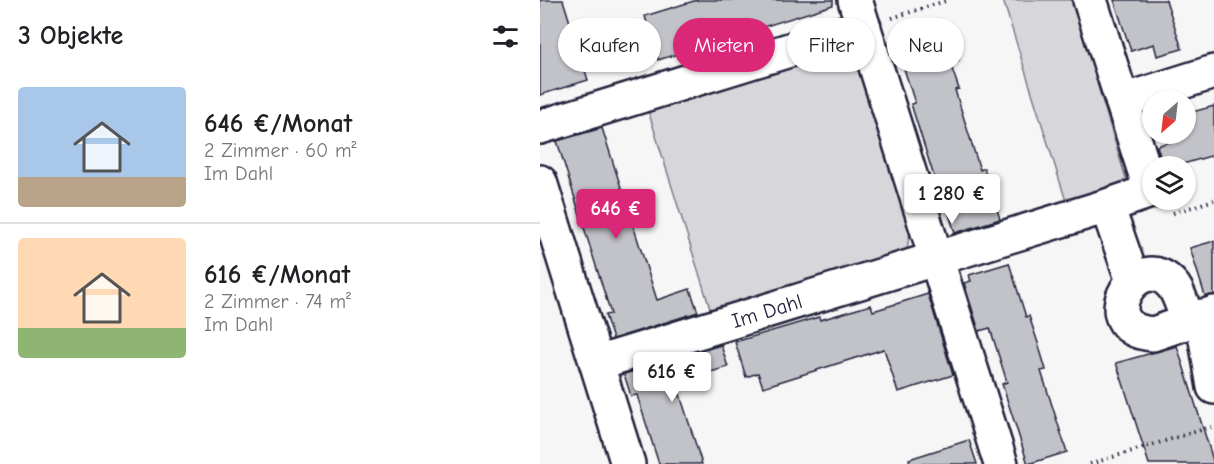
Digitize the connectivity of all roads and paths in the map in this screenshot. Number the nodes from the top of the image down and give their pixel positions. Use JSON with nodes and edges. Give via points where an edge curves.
{"nodes":[{"id":1,"x":948,"y":0,"type":"edge"},
{"id":2,"x":1090,"y":0,"type":"edge"},
{"id":3,"x":859,"y":14,"type":"edge"},
{"id":4,"x":1214,"y":72,"type":"edge"},
{"id":5,"x":1122,"y":100,"type":"junction"},
{"id":6,"x":540,"y":127,"type":"edge"},
{"id":7,"x":540,"y":182,"type":"edge"},
{"id":8,"x":1214,"y":200,"type":"edge"},
{"id":9,"x":1107,"y":206,"type":"junction"},
{"id":10,"x":1166,"y":215,"type":"dead end"},
{"id":11,"x":936,"y":259,"type":"junction"},
{"id":12,"x":1133,"y":281,"type":"junction"},
{"id":13,"x":1201,"y":317,"type":"edge"},
{"id":14,"x":597,"y":363,"type":"junction"},
{"id":15,"x":1214,"y":387,"type":"edge"},
{"id":16,"x":1214,"y":426,"type":"edge"},
{"id":17,"x":628,"y":464,"type":"edge"},
{"id":18,"x":1001,"y":464,"type":"edge"},
{"id":19,"x":1090,"y":464,"type":"edge"}],
"edges":[{"from":1,"to":3,"type":"path"},
{"from":2,"to":5,"type":"street"},
{"from":3,"to":6,"type":"street"},
{"from":3,"to":11,"type":"street"},
{"from":4,"to":5,"type":"street"},
{"from":5,"to":9,"type":"street","name":"Im Dahl","via":[[1151,191]]},
{"from":7,"to":14,"type":"street"},
{"from":8,"to":10,"type":"path"},
{"from":9,"to":11,"type":"street","name":"Im Dahl"},
{"from":9,"to":12,"type":"street"},
{"from":11,"to":14,"type":"street","name":"Im Dahl"},
{"from":11,"to":18,"type":"street"},
{"from":12,"to":13,"type":"street","via":[[1149,275],[1167,280]]},
{"from":12,"to":13,"type":"street","via":[[1122,296],[1121,306],[1127,323],[1134,329],[1153,334]]},
{"from":13,"to":15,"type":"street"},
{"from":14,"to":17,"type":"street"},
{"from":16,"to":19,"type":"path"}]}
